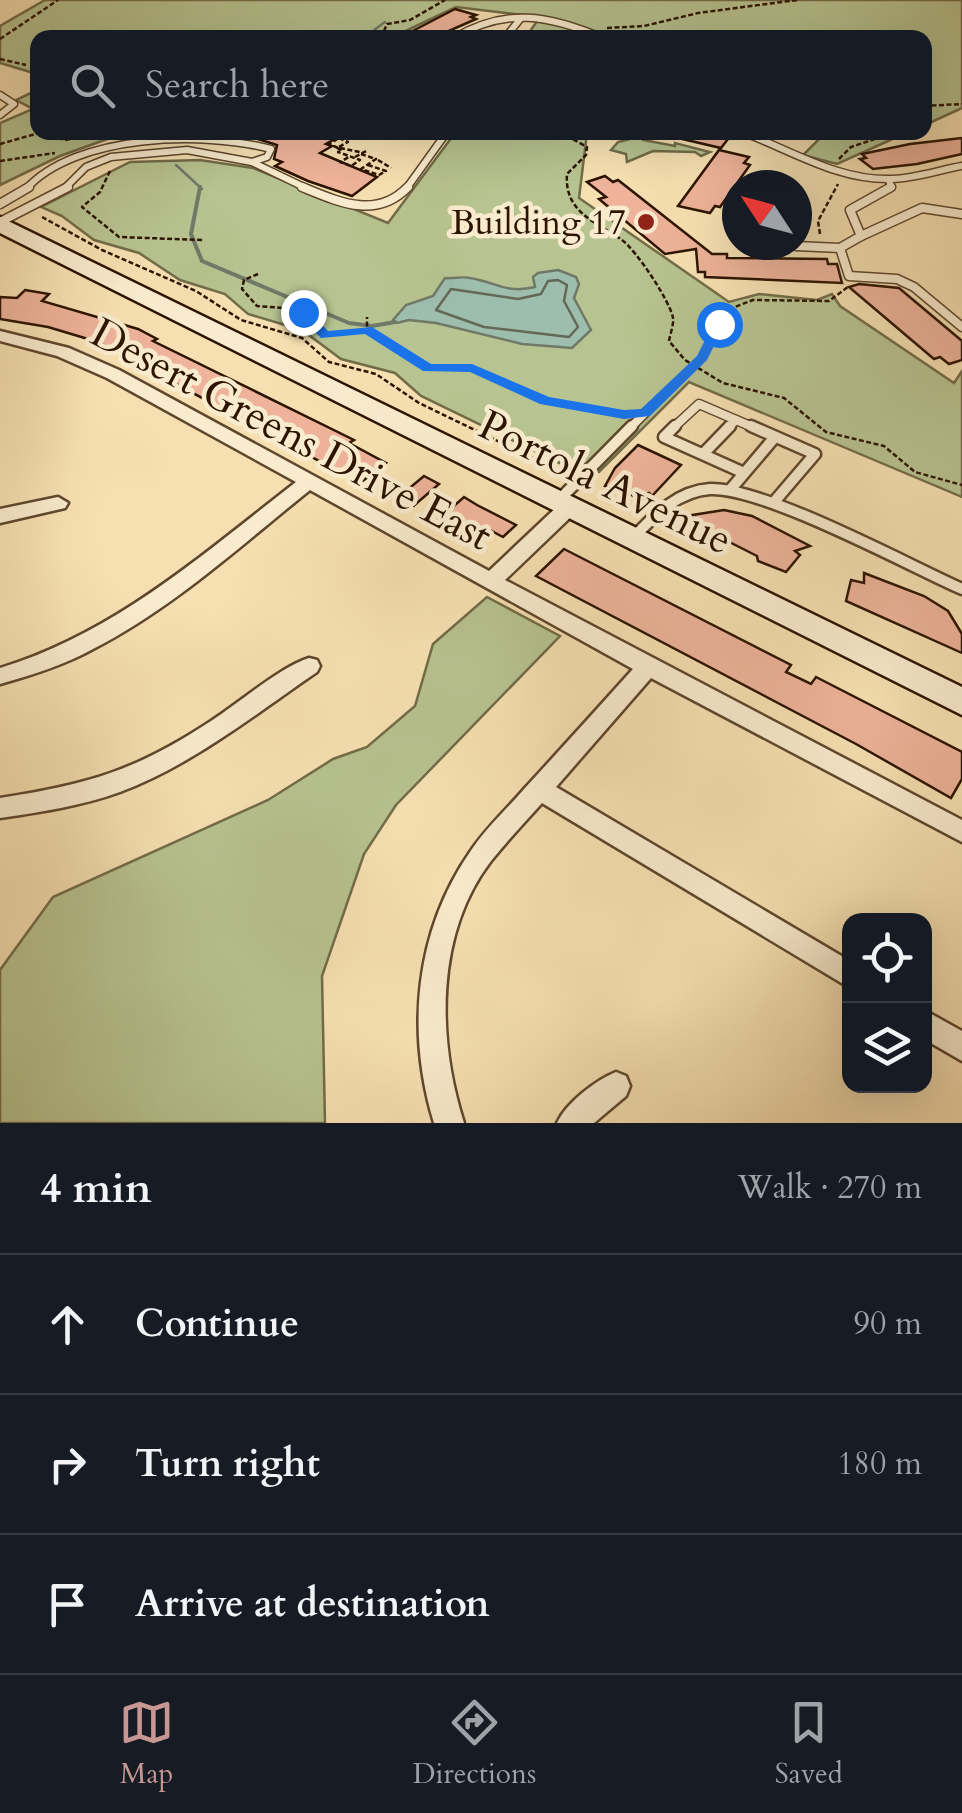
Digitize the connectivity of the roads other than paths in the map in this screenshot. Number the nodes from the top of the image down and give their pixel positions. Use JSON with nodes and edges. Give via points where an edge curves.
{"nodes":[{"id":1,"x":522,"y":18,"type":"junction"},
{"id":2,"x":470,"y":30,"type":"edge"},
{"id":3,"x":512,"y":30,"type":"edge"},
{"id":4,"x":581,"y":30,"type":"edge"},
{"id":5,"x":0,"y":96,"type":"edge"},
{"id":6,"x":0,"y":115,"type":"edge"},
{"id":7,"x":136,"y":140,"type":"edge"},
{"id":8,"x":158,"y":140,"type":"edge"},
{"id":9,"x":212,"y":140,"type":"edge"},
{"id":10,"x":441,"y":140,"type":"edge"},
{"id":11,"x":761,"y":140,"type":"edge"},
{"id":12,"x":233,"y":142,"type":"junction"},
{"id":13,"x":153,"y":152,"type":"junction"},
{"id":14,"x":222,"y":154,"type":"junction"},
{"id":15,"x":252,"y":162,"type":"junction"},
{"id":16,"x":962,"y":166,"type":"edge"},
{"id":17,"x":57,"y":168,"type":"junction"},
{"id":18,"x":80,"y":173,"type":"junction"},
{"id":19,"x":889,"y":180,"type":"junction"},
{"id":20,"x":0,"y":204,"type":"edge"},
{"id":21,"x":962,"y":214,"type":"edge"},
{"id":22,"x":8,"y":218,"type":"edge"},
{"id":23,"x":861,"y":236,"type":"junction"},
{"id":24,"x":812,"y":247,"type":"edge"},
{"id":25,"x":840,"y":248,"type":"junction"},
{"id":26,"x":962,"y":327,"type":"edge"},
{"id":27,"x":0,"y":336,"type":"edge"},
{"id":28,"x":645,"y":413,"type":"road end"},
{"id":29,"x":736,"y":420,"type":"junction"},
{"id":30,"x":775,"y":437,"type":"junction"},
{"id":31,"x":703,"y":454,"type":"junction"},
{"id":32,"x":742,"y":472,"type":"junction"},
{"id":33,"x":308,"y":482,"type":"junction"},
{"id":34,"x":730,"y":490,"type":"junction"},
{"id":35,"x":568,"y":496,"type":"junction"},
{"id":36,"x":774,"y":502,"type":"junction"},
{"id":37,"x":58,"y":503,"type":"dead end"},
{"id":38,"x":0,"y":516,"type":"edge"},
{"id":39,"x":632,"y":539,"type":"junction"},
{"id":40,"x":490,"y":582,"type":"junction"},
{"id":41,"x":962,"y":589,"type":"edge"},
{"id":42,"x":309,"y":666,"type":"dead end"},
{"id":43,"x":648,"y":667,"type":"junction"},
{"id":44,"x":0,"y":676,"type":"edge"},
{"id":45,"x":962,"y":702,"type":"edge"},
{"id":46,"x":540,"y":789,"type":"junction"},
{"id":47,"x":0,"y":808,"type":"edge"},
{"id":48,"x":962,"y":832,"type":"edge"},
{"id":49,"x":842,"y":971,"type":"edge"},
{"id":50,"x":932,"y":1028,"type":"edge"},
{"id":51,"x":962,"y":1047,"type":"edge"},
{"id":52,"x":616,"y":1086,"type":"dead end"},
{"id":53,"x":449,"y":1123,"type":"edge"},
{"id":54,"x":572,"y":1123,"type":"edge"}],
"edges":[{"from":1,"to":2,"type":"lane","via":[[496,17]]},
{"from":1,"to":3,"type":"lane"},
{"from":1,"to":4,"type":"lane"},
{"from":5,"to":6,"type":"lane","via":[[14,104]]},
{"from":7,"to":17,"type":"lane"},
{"from":8,"to":13,"type":"lane"},
{"from":9,"to":12,"type":"lane"},
{"from":10,"to":15,"type":"lane","via":[[401,193],[377,207],[352,204]]},
{"from":11,"to":19,"type":"lane","via":[[820,165]]},
{"from":12,"to":14,"type":"lane"},
{"from":12,"to":15,"type":"lane","via":[[271,149]]},
{"from":13,"to":14,"type":"lane"},
{"from":13,"to":18,"type":"lane","via":[[111,157]]},
{"from":14,"to":15,"type":"lane"},
{"from":16,"to":19,"type":"lane"},
{"from":17,"to":18,"type":"lane"},
{"from":17,"to":20,"type":"lane"},
{"from":18,"to":22,"type":"lane","via":[[72,186]]},
{"from":19,"to":23,"type":"lane","via":[[892,188],[850,210]]},
{"from":21,"to":23,"type":"lane","via":[[922,208]]},
{"from":22,"to":35,"type":"main road","name":"Portola Avenue"},
{"from":23,"to":25,"type":"lane"},
{"from":24,"to":25,"type":"lane"},
{"from":25,"to":26,"type":"lane","via":[[849,276],[914,287]]},
{"from":27,"to":33,"type":"street","name":"Desert Greens Drive East","via":[[82,359]]},
{"from":28,"to":35,"type":"lane"},
{"from":29,"to":30,"type":"lane"},
{"from":29,"to":31,"type":"lane"},
{"from":29,"to":31,"type":"lane","via":[[699,404],[664,437]]},
{"from":30,"to":32,"type":"lane"},
{"from":30,"to":36,"type":"lane","via":[[815,454]]},
{"from":31,"to":32,"type":"lane"},
{"from":32,"to":34,"type":"lane"},
{"from":33,"to":40,"type":"street","name":"Desert Greens Drive East"},
{"from":33,"to":44,"type":"street","via":[[137,613],[71,649]]},
{"from":34,"to":36,"type":"lane"},
{"from":34,"to":39,"type":"lane","via":[[676,499]]},
{"from":35,"to":39,"type":"main road","name":"Portola Avenue"},
{"from":35,"to":40,"type":"street"},
{"from":36,"to":41,"type":"lane"},
{"from":37,"to":38,"type":"street"},
{"from":39,"to":45,"type":"main road","name":"Portola Avenue"},
{"from":40,"to":43,"type":"street","name":"Desert Greens Drive East"},
{"from":42,"to":47,"type":"street","via":[[124,780]]},
{"from":43,"to":46,"type":"street"},
{"from":43,"to":48,"type":"street","name":"Desert Greens Drive East"},
{"from":46,"to":49,"type":"street"},
{"from":46,"to":53,"type":"street","via":[[466,878],[437,954],[434,1027],[440,1098]]},
{"from":50,"to":51,"type":"street"},
{"from":52,"to":54,"type":"street"}]}
